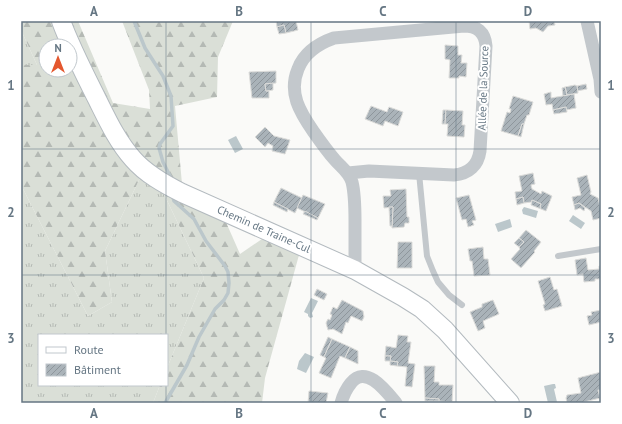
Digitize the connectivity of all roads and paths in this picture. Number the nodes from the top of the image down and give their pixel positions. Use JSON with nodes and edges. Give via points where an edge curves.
{"nodes":[{"id":1,"x":61,"y":21,"type":"edge"},
{"id":2,"x":587,"y":21,"type":"edge"},
{"id":3,"x":601,"y":92,"type":"edge"},
{"id":4,"x":348,"y":173,"type":"junction"},
{"id":5,"x":418,"y":174,"type":"junction"},
{"id":6,"x":601,"y":249,"type":"edge"},
{"id":7,"x":558,"y":256,"type":"dead end"},
{"id":8,"x":355,"y":270,"type":"junction"},
{"id":9,"x":462,"y":305,"type":"dead end"},
{"id":10,"x":341,"y":403,"type":"edge"},
{"id":11,"x":396,"y":403,"type":"edge"},
{"id":12,"x":510,"y":403,"type":"edge"}],
"edges":[{"from":1,"to":8,"type":"street","name":"Chemin de Traine-Cul","via":[[114,132],[143,169],[182,193]]},
{"from":2,"to":3,"type":"street"},
{"from":4,"to":5,"type":"street","name":"Allée de la Source","via":[[368,171]]},
{"from":4,"to":5,"type":"street","name":"Allée de la Source","via":[[324,146],[297,104],[294,80],[304,57],[319,44],[334,38],[471,26],[481,32],[486,46],[478,159],[471,169],[461,174]]},
{"from":4,"to":8,"type":"street","name":"Allée de la Source","via":[[352,181],[355,205]]},
{"from":5,"to":9,"type":"lane","via":[[427,256],[438,282],[448,295]]},
{"from":6,"to":7,"type":"lane"},
{"from":8,"to":12,"type":"street","name":"Chemin de Traine-Cul","via":[[403,297],[434,319]]},
{"from":10,"to":11,"type":"street","via":[[348,386],[360,376],[377,382]]}]}
